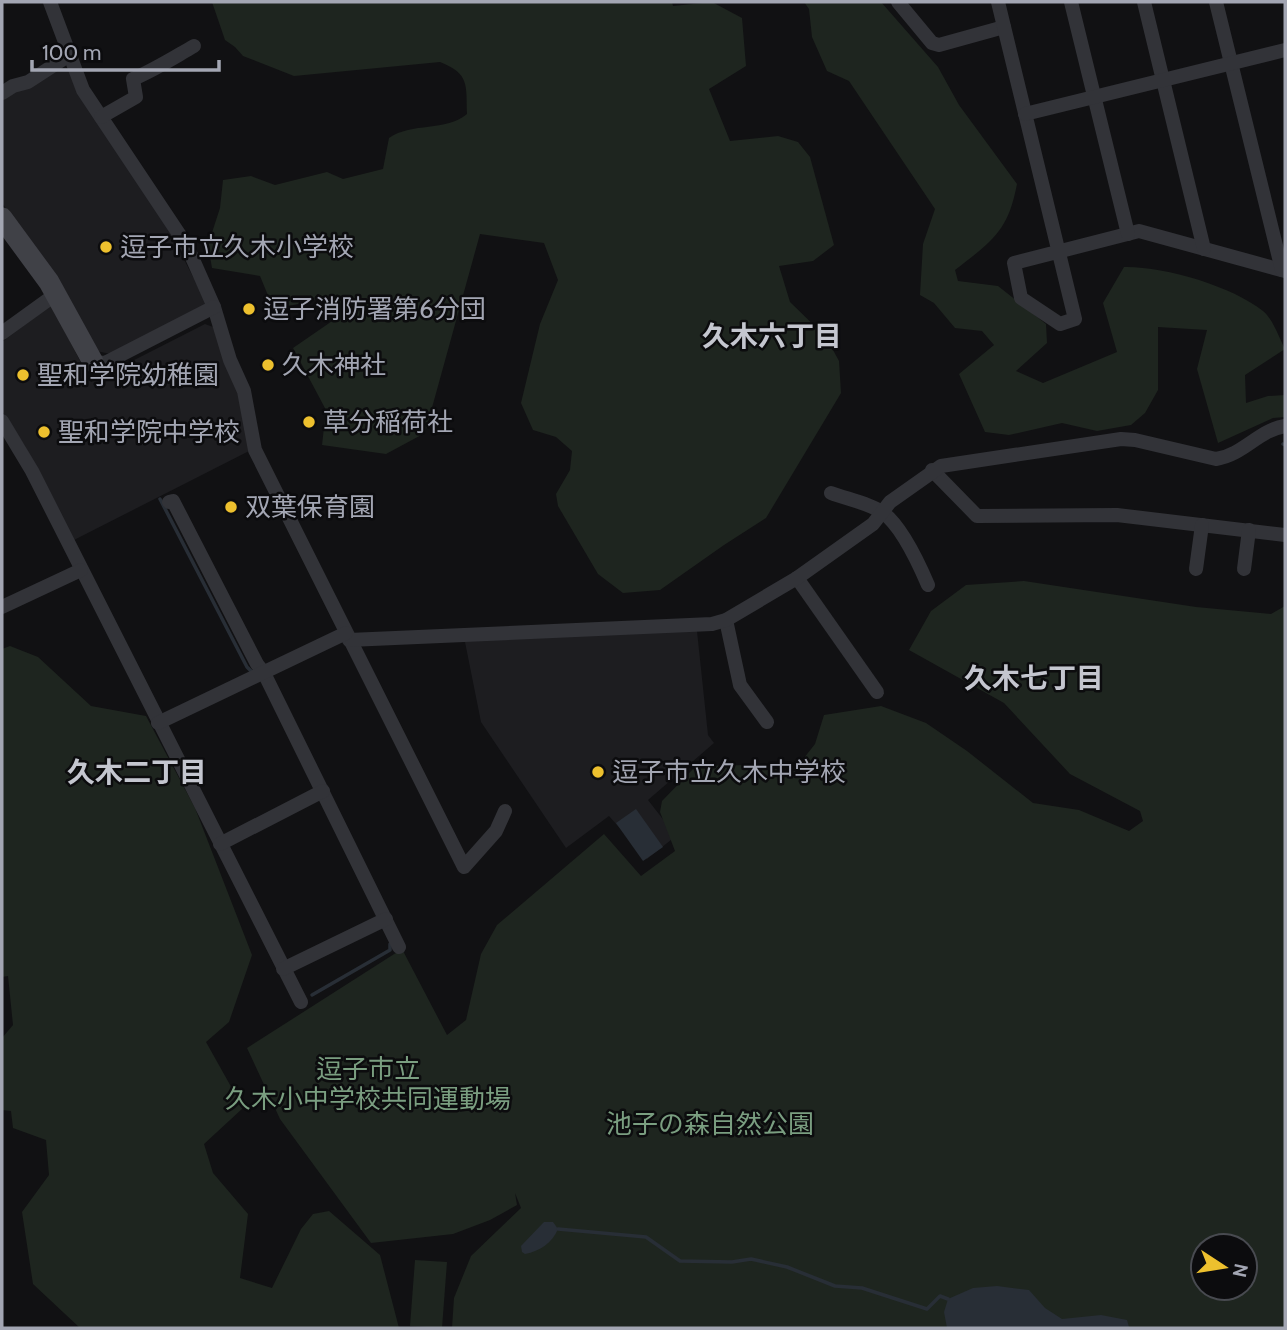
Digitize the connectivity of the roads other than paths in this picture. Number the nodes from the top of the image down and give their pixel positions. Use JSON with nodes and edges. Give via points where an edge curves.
{"nodes":[{"id":1,"x":50,"y":2,"type":"edge"},
{"id":2,"x":898,"y":2,"type":"edge"},
{"id":3,"x":998,"y":2,"type":"edge"},
{"id":4,"x":1071,"y":2,"type":"edge"},
{"id":5,"x":1144,"y":2,"type":"edge"},
{"id":6,"x":1216,"y":2,"type":"edge"},
{"id":7,"x":1004,"y":27,"type":"junction"},
{"id":8,"x":194,"y":46,"type":"dead end"},
{"id":9,"x":1285,"y":50,"type":"edge"},
{"id":10,"x":68,"y":56,"type":"junction"},
{"id":11,"x":1231,"y":63,"type":"junction"},
{"id":12,"x":1163,"y":80,"type":"junction"},
{"id":13,"x":2,"y":93,"type":"edge"},
{"id":14,"x":1094,"y":97,"type":"junction"},
{"id":15,"x":1025,"y":114,"type":"junction"},
{"id":16,"x":101,"y":117,"type":"junction"},
{"id":17,"x":2,"y":218,"type":"edge"},
{"id":18,"x":1128,"y":234,"type":"junction"},
{"id":19,"x":1205,"y":249,"type":"junction"},
{"id":20,"x":1059,"y":251,"type":"junction"},
{"id":21,"x":1284,"y":271,"type":"edge"},
{"id":22,"x":56,"y":294,"type":"junction"},
{"id":23,"x":214,"y":307,"type":"junction"},
{"id":24,"x":2,"y":333,"type":"edge"},
{"id":25,"x":93,"y":362,"type":"joint"},
{"id":26,"x":2,"y":421,"type":"edge"},
{"id":27,"x":1285,"y":426,"type":"edge"},
{"id":28,"x":932,"y":470,"type":"junction"},
{"id":29,"x":831,"y":493,"type":"dead end"},
{"id":30,"x":169,"y":502,"type":"dead end"},
{"id":31,"x":883,"y":512,"type":"junction"},
{"id":32,"x":1202,"y":525,"type":"junction"},
{"id":33,"x":1249,"y":530,"type":"junction"},
{"id":34,"x":1285,"y":535,"type":"edge"},
{"id":35,"x":1196,"y":569,"type":"dead end"},
{"id":36,"x":1244,"y":569,"type":"dead end"},
{"id":37,"x":81,"y":570,"type":"junction"},
{"id":38,"x":797,"y":578,"type":"junction"},
{"id":39,"x":928,"y":586,"type":"dead end"},
{"id":40,"x":2,"y":607,"type":"edge"},
{"id":41,"x":726,"y":620,"type":"junction"},
{"id":42,"x":348,"y":637,"type":"junction"},
{"id":43,"x":259,"y":675,"type":"junction"},
{"id":44,"x":877,"y":692,"type":"dead end"},
{"id":45,"x":768,"y":722,"type":"dead end"},
{"id":46,"x":158,"y":723,"type":"junction"},
{"id":47,"x":319,"y":793,"type":"junction"},
{"id":48,"x":505,"y":811,"type":"dead end"},
{"id":49,"x":220,"y":844,"type":"junction"},
{"id":50,"x":382,"y":921,"type":"junction"},
{"id":51,"x":399,"y":947,"type":"dead end"},
{"id":52,"x":284,"y":970,"type":"junction"},
{"id":53,"x":301,"y":1002,"type":"dead end"}],
"edges":[{"from":1,"to":10,"type":"street"},
{"from":2,"to":7,"type":"street","via":[[932,43],[939,45]]},
{"from":3,"to":7,"type":"street"},
{"from":4,"to":14,"type":"street"},
{"from":5,"to":12,"type":"street"},
{"from":6,"to":11,"type":"street"},
{"from":7,"to":15,"type":"street"},
{"from":8,"to":16,"type":"street","via":[[133,79],[136,97]]},
{"from":9,"to":11,"type":"street"},
{"from":10,"to":13,"type":"street"},
{"from":10,"to":16,"type":"street"},
{"from":11,"to":12,"type":"street"},
{"from":11,"to":21,"type":"street"},
{"from":12,"to":14,"type":"street"},
{"from":12,"to":19,"type":"street"},
{"from":14,"to":15,"type":"street"},
{"from":14,"to":18,"type":"street"},
{"from":15,"to":20,"type":"street"},
{"from":16,"to":23,"type":"street","via":[[187,246]]},
{"from":17,"to":22,"type":"street"},
{"from":18,"to":19,"type":"street","via":[[1139,231]]},
{"from":18,"to":20,"type":"street"},
{"from":19,"to":21,"type":"street"},
{"from":20,"to":20,"type":"street","via":[[1014,263],[1021,298],[1060,324],[1075,319]]},
{"from":22,"to":24,"type":"street"},
{"from":22,"to":25,"type":"street"},
{"from":23,"to":25,"type":"street","via":[[105,363]]},
{"from":23,"to":42,"type":"street","via":[[244,391],[255,450]]},
{"from":26,"to":37,"type":"street"},
{"from":27,"to":28,"type":"street","via":[[1229,457],[1216,459],[1121,439]]},
{"from":28,"to":31,"type":"street"},
{"from":28,"to":32,"type":"street","via":[[977,516],[1117,515]]},
{"from":29,"to":31,"type":"street"},
{"from":30,"to":43,"type":"street","via":[[173,501]]},
{"from":31,"to":38,"type":"street"},
{"from":31,"to":39,"type":"street","via":[[902,535]]},
{"from":32,"to":33,"type":"street"},
{"from":32,"to":35,"type":"street"},
{"from":33,"to":34,"type":"street"},
{"from":33,"to":36,"type":"street"},
{"from":37,"to":40,"type":"street"},
{"from":37,"to":46,"type":"street"},
{"from":38,"to":41,"type":"street"},
{"from":38,"to":44,"type":"street"},
{"from":41,"to":42,"type":"street","via":[[700,626]]},
{"from":41,"to":45,"type":"street","via":[[740,685]]},
{"from":42,"to":43,"type":"street"},
{"from":42,"to":48,"type":"street","via":[[464,867],[496,831]]},
{"from":43,"to":46,"type":"street"},
{"from":43,"to":47,"type":"street"},
{"from":46,"to":49,"type":"street"},
{"from":47,"to":49,"type":"street"},
{"from":47,"to":50,"type":"street"},
{"from":49,"to":52,"type":"street"},
{"from":50,"to":51,"type":"street"},
{"from":50,"to":52,"type":"street"},
{"from":52,"to":53,"type":"street"}]}
